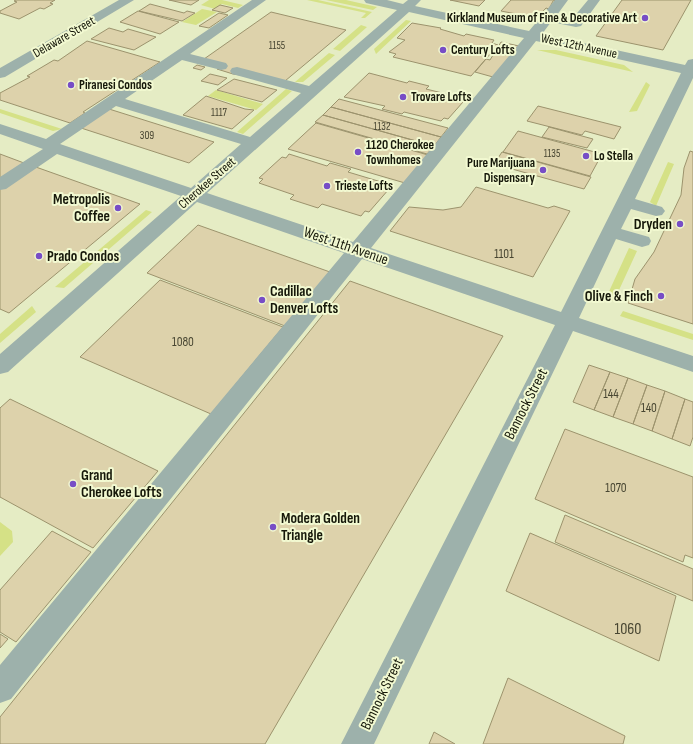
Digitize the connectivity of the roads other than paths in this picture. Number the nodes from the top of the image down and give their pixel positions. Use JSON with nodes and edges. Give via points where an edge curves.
{"nodes":[{"id":1,"x":128,"y":0,"type":"edge"},
{"id":2,"x":260,"y":0,"type":"edge"},
{"id":3,"x":370,"y":0,"type":"edge"},
{"id":4,"x":562,"y":0,"type":"edge"},
{"id":5,"x":594,"y":0,"type":"edge"},
{"id":6,"x":410,"y":4,"type":"edge"},
{"id":7,"x":548,"y":17,"type":"junction"},
{"id":8,"x":533,"y":36,"type":"junction"},
{"id":9,"x":179,"y":55,"type":"junction"},
{"id":10,"x":221,"y":66,"type":"dead end"},
{"id":11,"x":692,"y":68,"type":"edge"},
{"id":12,"x":237,"y":71,"type":"dead end"},
{"id":13,"x":0,"y":74,"type":"edge"},
{"id":14,"x":312,"y":91,"type":"junction"},
{"id":15,"x":113,"y":100,"type":"junction"},
{"id":16,"x":0,"y":129,"type":"edge"},
{"id":17,"x":253,"y":143,"type":"junction"},
{"id":18,"x":51,"y":146,"type":"junction"},
{"id":19,"x":0,"y":185,"type":"edge"},
{"id":20,"x":194,"y":195,"type":"junction"},
{"id":21,"x":625,"y":202,"type":"junction"},
{"id":22,"x":656,"y":211,"type":"dead end"},
{"id":23,"x":611,"y":232,"type":"junction"},
{"id":24,"x":642,"y":241,"type":"dead end"},
{"id":25,"x":358,"y":250,"type":"junction"},
{"id":26,"x":568,"y":321,"type":"junction"},
{"id":27,"x":693,"y":364,"type":"edge"},
{"id":28,"x":0,"y":366,"type":"edge"},
{"id":29,"x":0,"y":688,"type":"edge"},
{"id":30,"x":357,"y":744,"type":"edge"}],
"edges":[{"from":1,"to":13,"type":"street","name":"Delaware Street"},
{"from":2,"to":9,"type":"street"},
{"from":3,"to":6,"type":"street","name":"West 12th Avenue"},
{"from":4,"to":7,"type":"street"},
{"from":5,"to":7,"type":"street","via":[[576,23]]},
{"from":6,"to":8,"type":"street","name":"West 12th Avenue"},
{"from":6,"to":14,"type":"street","name":"Cherokee Street"},
{"from":7,"to":8,"type":"street"},
{"from":8,"to":11,"type":"street","name":"West 12th Avenue"},
{"from":8,"to":25,"type":"street"},
{"from":9,"to":10,"type":"street"},
{"from":9,"to":15,"type":"street"},
{"from":11,"to":21,"type":"street","name":"Bannock Street"},
{"from":12,"to":14,"type":"street"},
{"from":14,"to":17,"type":"street","name":"Cherokee Street"},
{"from":15,"to":17,"type":"street"},
{"from":15,"to":18,"type":"street"},
{"from":16,"to":18,"type":"street","name":"West 11th Avenue"},
{"from":17,"to":20,"type":"street","name":"Cherokee Street"},
{"from":18,"to":19,"type":"street"},
{"from":18,"to":20,"type":"street","name":"West 11th Avenue"},
{"from":20,"to":25,"type":"street","name":"West 11th Avenue"},
{"from":20,"to":28,"type":"street","name":"Cherokee Street"},
{"from":21,"to":22,"type":"street"},
{"from":21,"to":23,"type":"street","name":"Bannock Street"},
{"from":23,"to":24,"type":"street"},
{"from":23,"to":26,"type":"street","name":"Bannock Street"},
{"from":25,"to":26,"type":"street","name":"West 11th Avenue"},
{"from":25,"to":29,"type":"street"},
{"from":26,"to":27,"type":"street","name":"West 11th Avenue"},
{"from":26,"to":30,"type":"street","name":"Bannock Street"}]}
